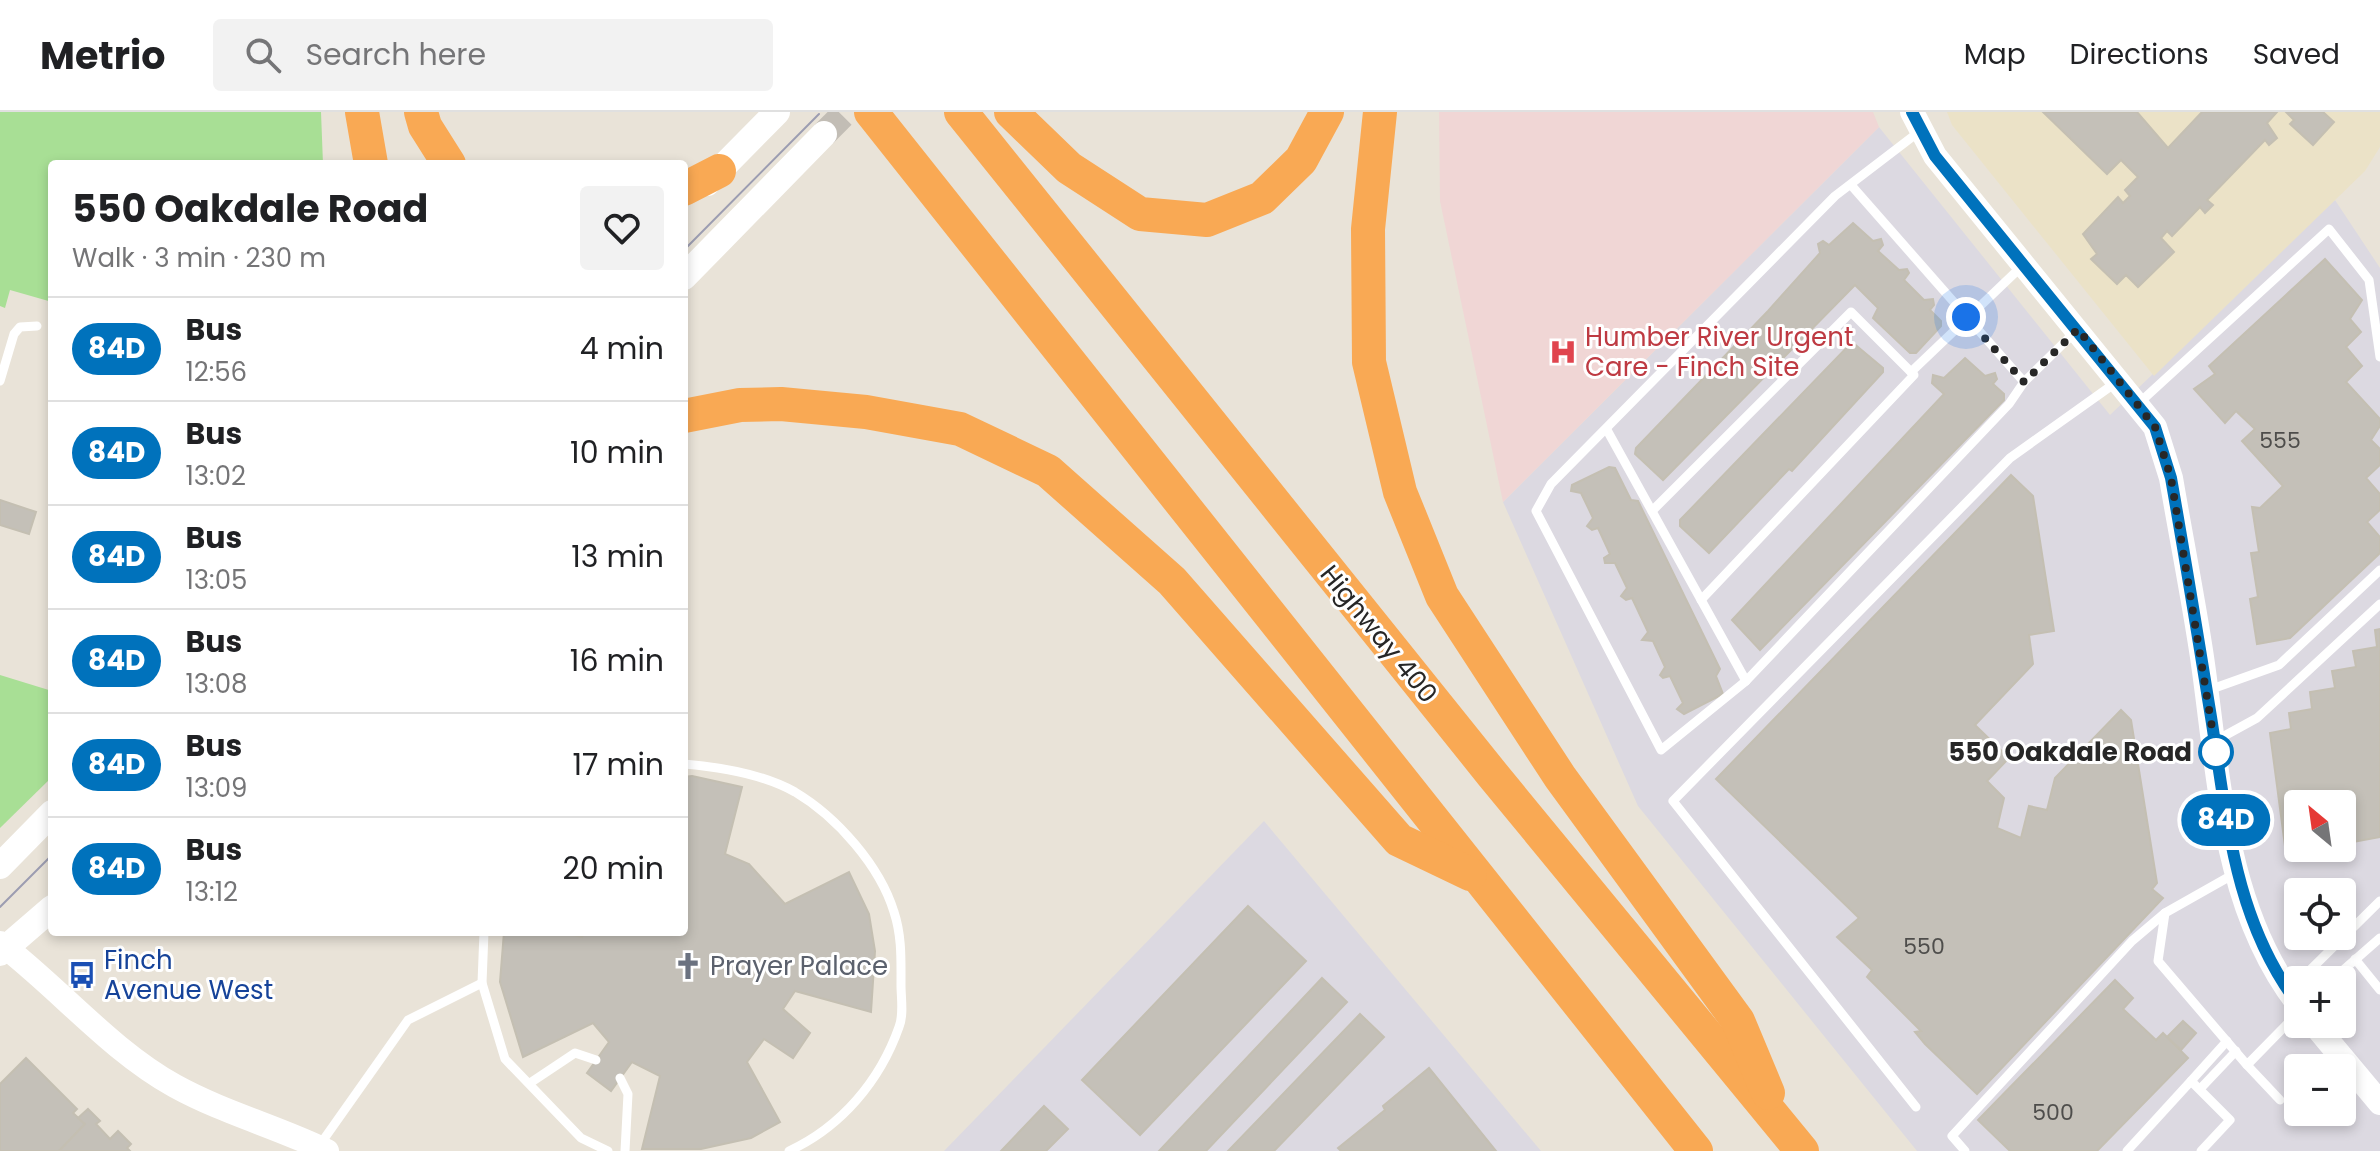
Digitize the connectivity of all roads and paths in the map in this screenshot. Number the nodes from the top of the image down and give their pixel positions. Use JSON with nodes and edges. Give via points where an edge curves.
{"nodes":[{"id":1,"x":362,"y":112,"type":"edge"},
{"id":2,"x":421,"y":112,"type":"edge"},
{"id":3,"x":777,"y":112,"type":"edge"},
{"id":4,"x":857,"y":112,"type":"edge"},
{"id":5,"x":871,"y":112,"type":"edge"},
{"id":6,"x":1011,"y":112,"type":"edge"},
{"id":7,"x":1327,"y":112,"type":"edge"},
{"id":8,"x":1380,"y":112,"type":"edge"},
{"id":9,"x":964,"y":116,"type":"edge"},
{"id":10,"x":1916,"y":121,"type":"edge"},
{"id":11,"x":824,"y":134,"type":"tunnel mouth"},
{"id":12,"x":370,"y":160,"type":"edge"},
{"id":13,"x":446,"y":160,"type":"edge"},
{"id":14,"x":910,"y":162,"type":"junction"},
{"id":15,"x":719,"y":171,"type":"junction"},
{"id":16,"x":1851,"y":185,"type":"junction"},
{"id":17,"x":688,"y":187,"type":"edge"},
{"id":18,"x":688,"y":201,"type":"edge"},
{"id":19,"x":2024,"y":264,"type":"junction"},
{"id":20,"x":688,"y":273,"type":"edge"},
{"id":21,"x":1966,"y":317,"type":"junction"},
{"id":22,"x":37,"y":326,"type":"dead end"},
{"id":23,"x":2078,"y":329,"type":"junction"},
{"id":24,"x":2380,"y":357,"type":"edge"},
{"id":25,"x":1911,"y":372,"type":"junction"},
{"id":26,"x":2119,"y":380,"type":"junction"},
{"id":27,"x":0,"y":381,"type":"edge"},
{"id":28,"x":2024,"y":382,"type":"junction"},
{"id":29,"x":2138,"y":404,"type":"junction"},
{"id":30,"x":688,"y":415,"type":"edge"},
{"id":31,"x":1607,"y":430,"type":"junction"},
{"id":32,"x":1652,"y":511,"type":"junction"},
{"id":33,"x":2380,"y":570,"type":"edge"},
{"id":34,"x":1701,"y":600,"type":"junction"},
{"id":35,"x":2380,"y":604,"type":"edge"},
{"id":36,"x":1746,"y":681,"type":"junction"},
{"id":37,"x":2206,"y":690,"type":"junction"},
{"id":38,"x":2215,"y":741,"type":"junction"},
{"id":39,"x":688,"y":764,"type":"edge"},
{"id":40,"x":48,"y":817,"type":"edge"},
{"id":41,"x":0,"y":866,"type":"edge"},
{"id":42,"x":2237,"y":872,"type":"junction"},
{"id":43,"x":1478,"y":877,"type":"junction"},
{"id":44,"x":2380,"y":901,"type":"edge"},
{"id":45,"x":48,"y":911,"type":"edge"},
{"id":46,"x":2165,"y":913,"type":"junction"},
{"id":47,"x":484,"y":936,"type":"edge"},
{"id":48,"x":2380,"y":938,"type":"edge"},
{"id":49,"x":2,"y":948,"type":"edge"},
{"id":50,"x":2355,"y":959,"type":"junction"},
{"id":51,"x":2322,"y":966,"type":"edge"},
{"id":52,"x":2347,"y":966,"type":"edge"},
{"id":53,"x":2284,"y":975,"type":"edge"},
{"id":54,"x":482,"y":983,"type":"junction"},
{"id":55,"x":2380,"y":990,"type":"edge"},
{"id":56,"x":2284,"y":1012,"type":"edge"},
{"id":57,"x":2326,"y":1038,"type":"edge"},
{"id":58,"x":2227,"y":1041,"type":"junction"},
{"id":59,"x":2236,"y":1051,"type":"junction"},
{"id":60,"x":596,"y":1060,"type":"dead end"},
{"id":61,"x":2247,"y":1065,"type":"junction"},
{"id":62,"x":620,"y":1078,"type":"dead end"},
{"id":63,"x":2191,"y":1081,"type":"junction"},
{"id":64,"x":530,"y":1083,"type":"junction"},
{"id":65,"x":2200,"y":1089,"type":"junction"},
{"id":66,"x":2280,"y":1100,"type":"dead end"},
{"id":67,"x":2380,"y":1103,"type":"edge"},
{"id":68,"x":1916,"y":1107,"type":"dead end"},
{"id":69,"x":1780,"y":1123,"type":"junction"},
{"id":70,"x":323,"y":1149,"type":"edge"},
{"id":71,"x":608,"y":1151,"type":"edge"},
{"id":72,"x":625,"y":1151,"type":"edge"},
{"id":73,"x":789,"y":1151,"type":"edge"},
{"id":74,"x":1696,"y":1151,"type":"edge"},
{"id":75,"x":1802,"y":1151,"type":"edge"},
{"id":76,"x":1965,"y":1151,"type":"edge"},
{"id":77,"x":2127,"y":1151,"type":"edge"},
{"id":78,"x":2201,"y":1151,"type":"edge"}],
"edges":[{"from":1,"to":12,"type":"highway"},
{"from":2,"to":13,"type":"highway"},
{"from":3,"to":15,"type":"main road"},
{"from":4,"to":14,"type":"highway"},
{"from":5,"to":14,"type":"highway"},
{"from":6,"to":7,"type":"highway","via":[[1069,168],[1140,214],[1207,220],[1262,198],[1301,160]]},
{"from":8,"to":69,"type":"highway","via":[[1368,229],[1369,362],[1406,507],[1442,596],[1487,670],[1738,1021]]},
{"from":9,"to":69,"type":"highway","name":"Highway 400","via":[[1482,762]]},
{"from":10,"to":16,"type":"lane"},
{"from":10,"to":19,"type":"street","via":[[1935,156]]},
{"from":11,"to":20,"type":"main road"},
{"from":14,"to":43,"type":"highway"},
{"from":15,"to":17,"type":"highway"},
{"from":15,"to":18,"type":"main road"},
{"from":16,"to":21,"type":"lane"},
{"from":16,"to":31,"type":"lane"},
{"from":19,"to":21,"type":"lane"},
{"from":19,"to":23,"type":"street"},
{"from":21,"to":25,"type":"lane"},
{"from":21,"to":28,"type":"lane"},
{"from":22,"to":27,"type":"lane","via":[[20,327],[14,334]]},
{"from":23,"to":26,"type":"street"},
{"from":23,"to":28,"type":"lane"},
{"from":24,"to":29,"type":"lane","via":[[2369,280],[2329,229]]},
{"from":25,"to":32,"type":"lane","via":[[1851,312]]},
{"from":25,"to":34,"type":"lane","via":[[1914,375]]},
{"from":26,"to":29,"type":"street"},
{"from":26,"to":68,"type":"lane","via":[[2010,458],[1673,801]]},
{"from":28,"to":36,"type":"lane"},
{"from":29,"to":37,"type":"street","via":[[2155,427],[2171,478]]},
{"from":30,"to":43,"type":"highway","via":[[781,404],[866,412],[960,429],[1048,471],[1172,581],[1399,840]]},
{"from":31,"to":32,"type":"lane"},
{"from":31,"to":36,"type":"lane","via":[[1551,484],[1536,511],[1661,750]]},
{"from":32,"to":34,"type":"lane"},
{"from":33,"to":37,"type":"lane","via":[[2279,665]]},
{"from":34,"to":36,"type":"lane"},
{"from":35,"to":38,"type":"lane","via":[[2257,718]]},
{"from":37,"to":38,"type":"street"},
{"from":38,"to":42,"type":"street"},
{"from":39,"to":73,"type":"lane","via":[[724,767],[794,792],[838,826],[875,873],[894,911],[901,947],[900,1025],[865,1093],[818,1138]]},
{"from":40,"to":41,"type":"main road"},
{"from":42,"to":46,"type":"lane"},
{"from":42,"to":53,"type":"street","via":[[2253,929]]},
{"from":43,"to":74,"type":"highway"},
{"from":44,"to":51,"type":"lane"},
{"from":45,"to":49,"type":"main road"},
{"from":46,"to":58,"type":"lane","via":[[2158,961]]},
{"from":46,"to":76,"type":"lane","via":[[2132,941],[1952,1136]]},
{"from":47,"to":54,"type":"lane"},
{"from":48,"to":50,"type":"lane"},
{"from":49,"to":70,"type":"street","via":[[137,1061],[175,1086]]},
{"from":50,"to":52,"type":"lane"},
{"from":50,"to":55,"type":"lane"},
{"from":54,"to":64,"type":"lane","via":[[505,1059]]},
{"from":54,"to":70,"type":"lane","via":[[408,1020]]},
{"from":56,"to":61,"type":"lane"},
{"from":57,"to":67,"type":"street"},
{"from":58,"to":59,"type":"lane"},
{"from":58,"to":63,"type":"lane"},
{"from":59,"to":61,"type":"lane"},
{"from":59,"to":65,"type":"lane"},
{"from":60,"to":64,"type":"lane","via":[[575,1053]]},
{"from":61,"to":66,"type":"lane"},
{"from":62,"to":72,"type":"lane","via":[[628,1094]]},
{"from":63,"to":65,"type":"lane"},
{"from":63,"to":77,"type":"lane"},
{"from":64,"to":71,"type":"lane","via":[[581,1138]]},
{"from":65,"to":78,"type":"lane","via":[[2230,1120]]},
{"from":69,"to":75,"type":"highway","name":"Highway 400"}]}
